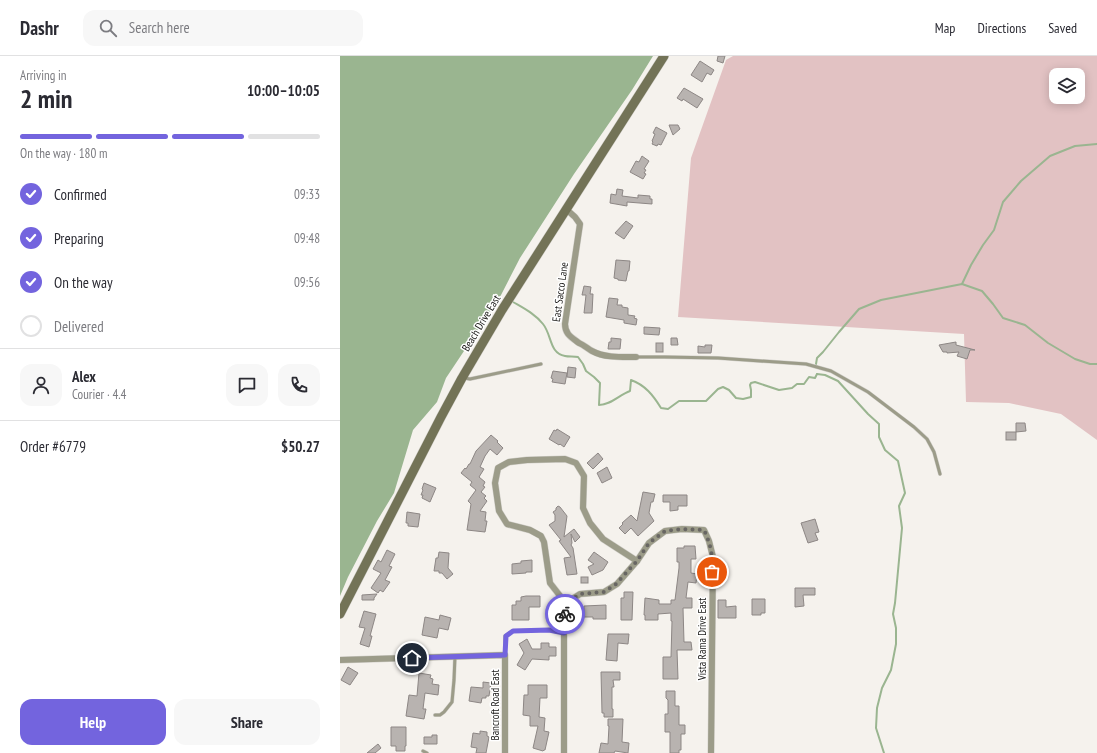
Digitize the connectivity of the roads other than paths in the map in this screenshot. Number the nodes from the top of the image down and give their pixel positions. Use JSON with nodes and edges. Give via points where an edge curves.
{"nodes":[{"id":1,"x":664,"y":56,"type":"edge"},
{"id":2,"x":566,"y":209,"type":"junction"},
{"id":3,"x":636,"y":357,"type":"joint"},
{"id":4,"x":541,"y":364,"type":"dead end"},
{"id":5,"x":462,"y":378,"type":"junction"},
{"id":6,"x":940,"y":474,"type":"dead end"},
{"id":7,"x":637,"y":561,"type":"junction"},
{"id":8,"x":568,"y":606,"type":"junction"},
{"id":9,"x":340,"y":614,"type":"edge"},
{"id":10,"x":564,"y":633,"type":"junction"},
{"id":11,"x":505,"y":655,"type":"junction"},
{"id":12,"x":454,"y":656,"type":"junction"},
{"id":13,"x":340,"y":660,"type":"edge"},
{"id":14,"x":434,"y":715,"type":"dead end"},
{"id":15,"x":423,"y":751,"type":"dead end"},
{"id":16,"x":428,"y":753,"type":"edge"},
{"id":17,"x":505,"y":753,"type":"edge"},
{"id":18,"x":564,"y":753,"type":"edge"},
{"id":19,"x":711,"y":753,"type":"edge"}],
"edges":[{"from":1,"to":2,"type":"main road","name":"Beach Drive East"},
{"from":2,"to":3,"type":"street","name":"East Sacco Lane","via":[[580,224],[565,328],[571,337],[593,351]]},
{"from":2,"to":5,"type":"main road","name":"Beach Drive East"},
{"from":3,"to":6,"type":"lane","via":[[718,358],[806,364],[831,370],[868,392],[927,439],[934,452]]},
{"from":4,"to":5,"type":"lane","via":[[470,379]]},
{"from":5,"to":9,"type":"main road","name":"Beach Drive East"},
{"from":7,"to":8,"type":"street","name":"Vista Rama Drive East","via":[[616,584],[604,592],[580,594],[569,601]]},
{"from":7,"to":8,"type":"street","via":[[603,539],[590,524],[583,508],[584,476],[576,463],[565,459],[527,460],[509,462],[498,468],[496,483],[499,511],[508,524],[541,536],[550,583]]},
{"from":7,"to":19,"type":"street","name":"Vista Rama Drive East","via":[[649,543],[665,531],[704,530],[709,541],[713,557]]},
{"from":8,"to":10,"type":"street"},
{"from":10,"to":11,"type":"lane","via":[[549,630],[513,631],[506,636]]},
{"from":10,"to":18,"type":"street"},
{"from":11,"to":12,"type":"street","name":"Bancroft Road East"},
{"from":11,"to":17,"type":"street","name":"Bancroft Road East"},
{"from":12,"to":13,"type":"street","name":"Bancroft Road East"},
{"from":12,"to":14,"type":"lane","via":[[452,702],[440,715]]},
{"from":15,"to":16,"type":"lane"}]}
